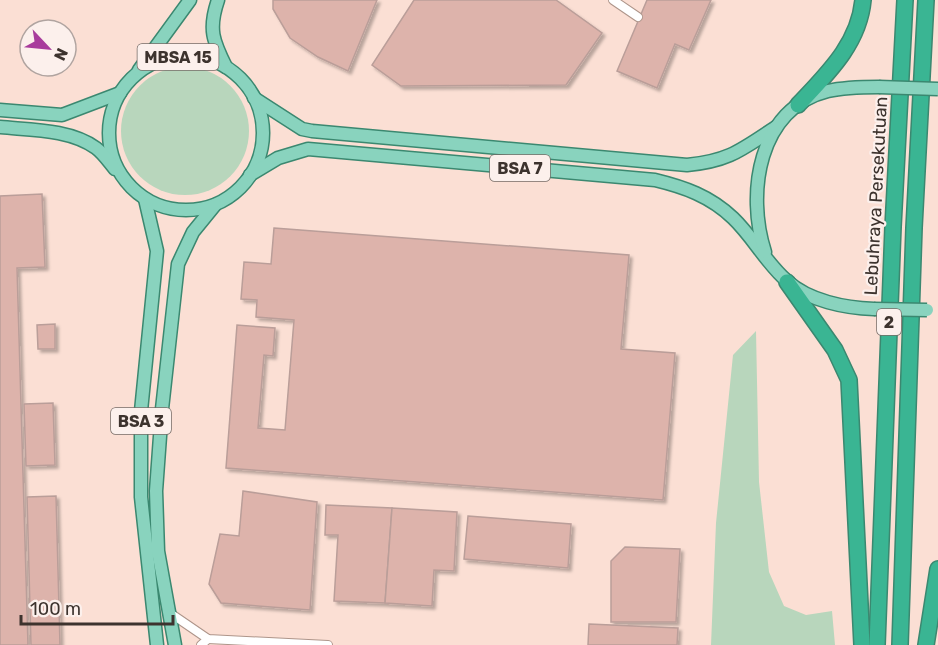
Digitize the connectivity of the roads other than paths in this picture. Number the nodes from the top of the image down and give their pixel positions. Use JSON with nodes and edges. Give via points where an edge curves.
{"nodes":[{"id":1,"x":190,"y":0,"type":"edge"},
{"id":2,"x":218,"y":0,"type":"edge"},
{"id":3,"x":613,"y":0,"type":"edge"},
{"id":4,"x":863,"y":0,"type":"edge"},
{"id":5,"x":905,"y":0,"type":"edge"},
{"id":6,"x":926,"y":0,"type":"edge"},
{"id":7,"x":638,"y":17,"type":"dead end"},
{"id":8,"x":226,"y":67,"type":"junction"},
{"id":9,"x":133,"y":78,"type":"junction"},
{"id":10,"x":938,"y":89,"type":"edge"},
{"id":11,"x":120,"y":93,"type":"junction"},
{"id":12,"x":254,"y":98,"type":"junction"},
{"id":13,"x":798,"y":105,"type":"junction"},
{"id":14,"x":0,"y":110,"type":"edge"},
{"id":15,"x":0,"y":127,"type":"edge"},
{"id":16,"x":776,"y":127,"type":"junction"},
{"id":17,"x":250,"y":175,"type":"junction"},
{"id":18,"x":123,"y":179,"type":"junction"},
{"id":19,"x":145,"y":199,"type":"junction"},
{"id":20,"x":215,"y":205,"type":"junction"},
{"id":21,"x":768,"y":259,"type":"junction"},
{"id":22,"x":787,"y":282,"type":"junction"},
{"id":23,"x":933,"y":310,"type":"edge"},
{"id":24,"x":938,"y":569,"type":"edge"},
{"id":25,"x":170,"y":613,"type":"junction"},
{"id":26,"x":208,"y":639,"type":"junction"},
{"id":27,"x":157,"y":645,"type":"edge"},
{"id":28,"x":175,"y":645,"type":"edge"},
{"id":29,"x":201,"y":645,"type":"edge"},
{"id":30,"x":328,"y":645,"type":"edge"},
{"id":31,"x":862,"y":645,"type":"edge"},
{"id":32,"x":877,"y":645,"type":"edge"},
{"id":33,"x":900,"y":645,"type":"edge"},
{"id":34,"x":926,"y":645,"type":"edge"}],
"edges":[{"from":1,"to":9,"type":"main road"},
{"from":2,"to":8,"type":"main road","via":[[212,19],[213,42]]},
{"from":3,"to":7,"type":"street"},
{"from":4,"to":13,"type":"highway","via":[[853,38],[835,65]]},
{"from":5,"to":32,"type":"highway","name":"Lebuhraya Persekutuan","number":"2"},
{"from":6,"to":33,"type":"highway","number":"2"},
{"from":8,"to":9,"type":"main road","number":"MBSA 15","via":[[208,59],[168,58]]},
{"from":8,"to":12,"type":"main road","number":"MBSA 15"},
{"from":9,"to":11,"type":"main road","number":"MBSA 15"},
{"from":10,"to":13,"type":"main road","bridge":true,"via":[[879,87],[827,91]]},
{"from":11,"to":14,"type":"main road","via":[[62,115]]},
{"from":11,"to":18,"type":"main road","number":"MBSA 15","via":[[113,110],[110,146]]},
{"from":12,"to":16,"type":"main road","number":"BSA 7","via":[[302,129],[312,131],[687,165],[717,162]]},
{"from":12,"to":17,"type":"main road","number":"MBSA 15","via":[[262,123],[261,150]]},
{"from":13,"to":16,"type":"main road"},
{"from":15,"to":18,"type":"main road","via":[[78,140],[96,148]]},
{"from":16,"to":21,"type":"main road","via":[[759,166],[755,192],[758,228]]},
{"from":17,"to":20,"type":"main road","number":"MBSA 15","via":[[241,187]]},
{"from":17,"to":21,"type":"main road","number":"BSA 7","via":[[278,158],[308,149],[655,180],[688,188],[710,200],[733,218]]},
{"from":18,"to":19,"type":"main road","number":"MBSA 15"},
{"from":19,"to":20,"type":"main road","number":"MBSA 15","via":[[167,208],[191,210]]},
{"from":19,"to":27,"type":"main road","number":"BSA 3","via":[[157,251],[141,411],[141,497]]},
{"from":20,"to":25,"type":"main road","number":"BSA 3","via":[[193,232],[178,264],[156,491],[158,552]]},
{"from":21,"to":22,"type":"main road"},
{"from":22,"to":23,"type":"main road","bridge":true,"via":[[833,303],[874,309]]},
{"from":22,"to":31,"type":"highway","via":[[835,350],[849,380]]},
{"from":24,"to":34,"type":"highway"},
{"from":25,"to":26,"type":"street"},
{"from":25,"to":28,"type":"main road","number":"BSA 3"},
{"from":26,"to":29,"type":"street"},
{"from":26,"to":30,"type":"street"}]}
